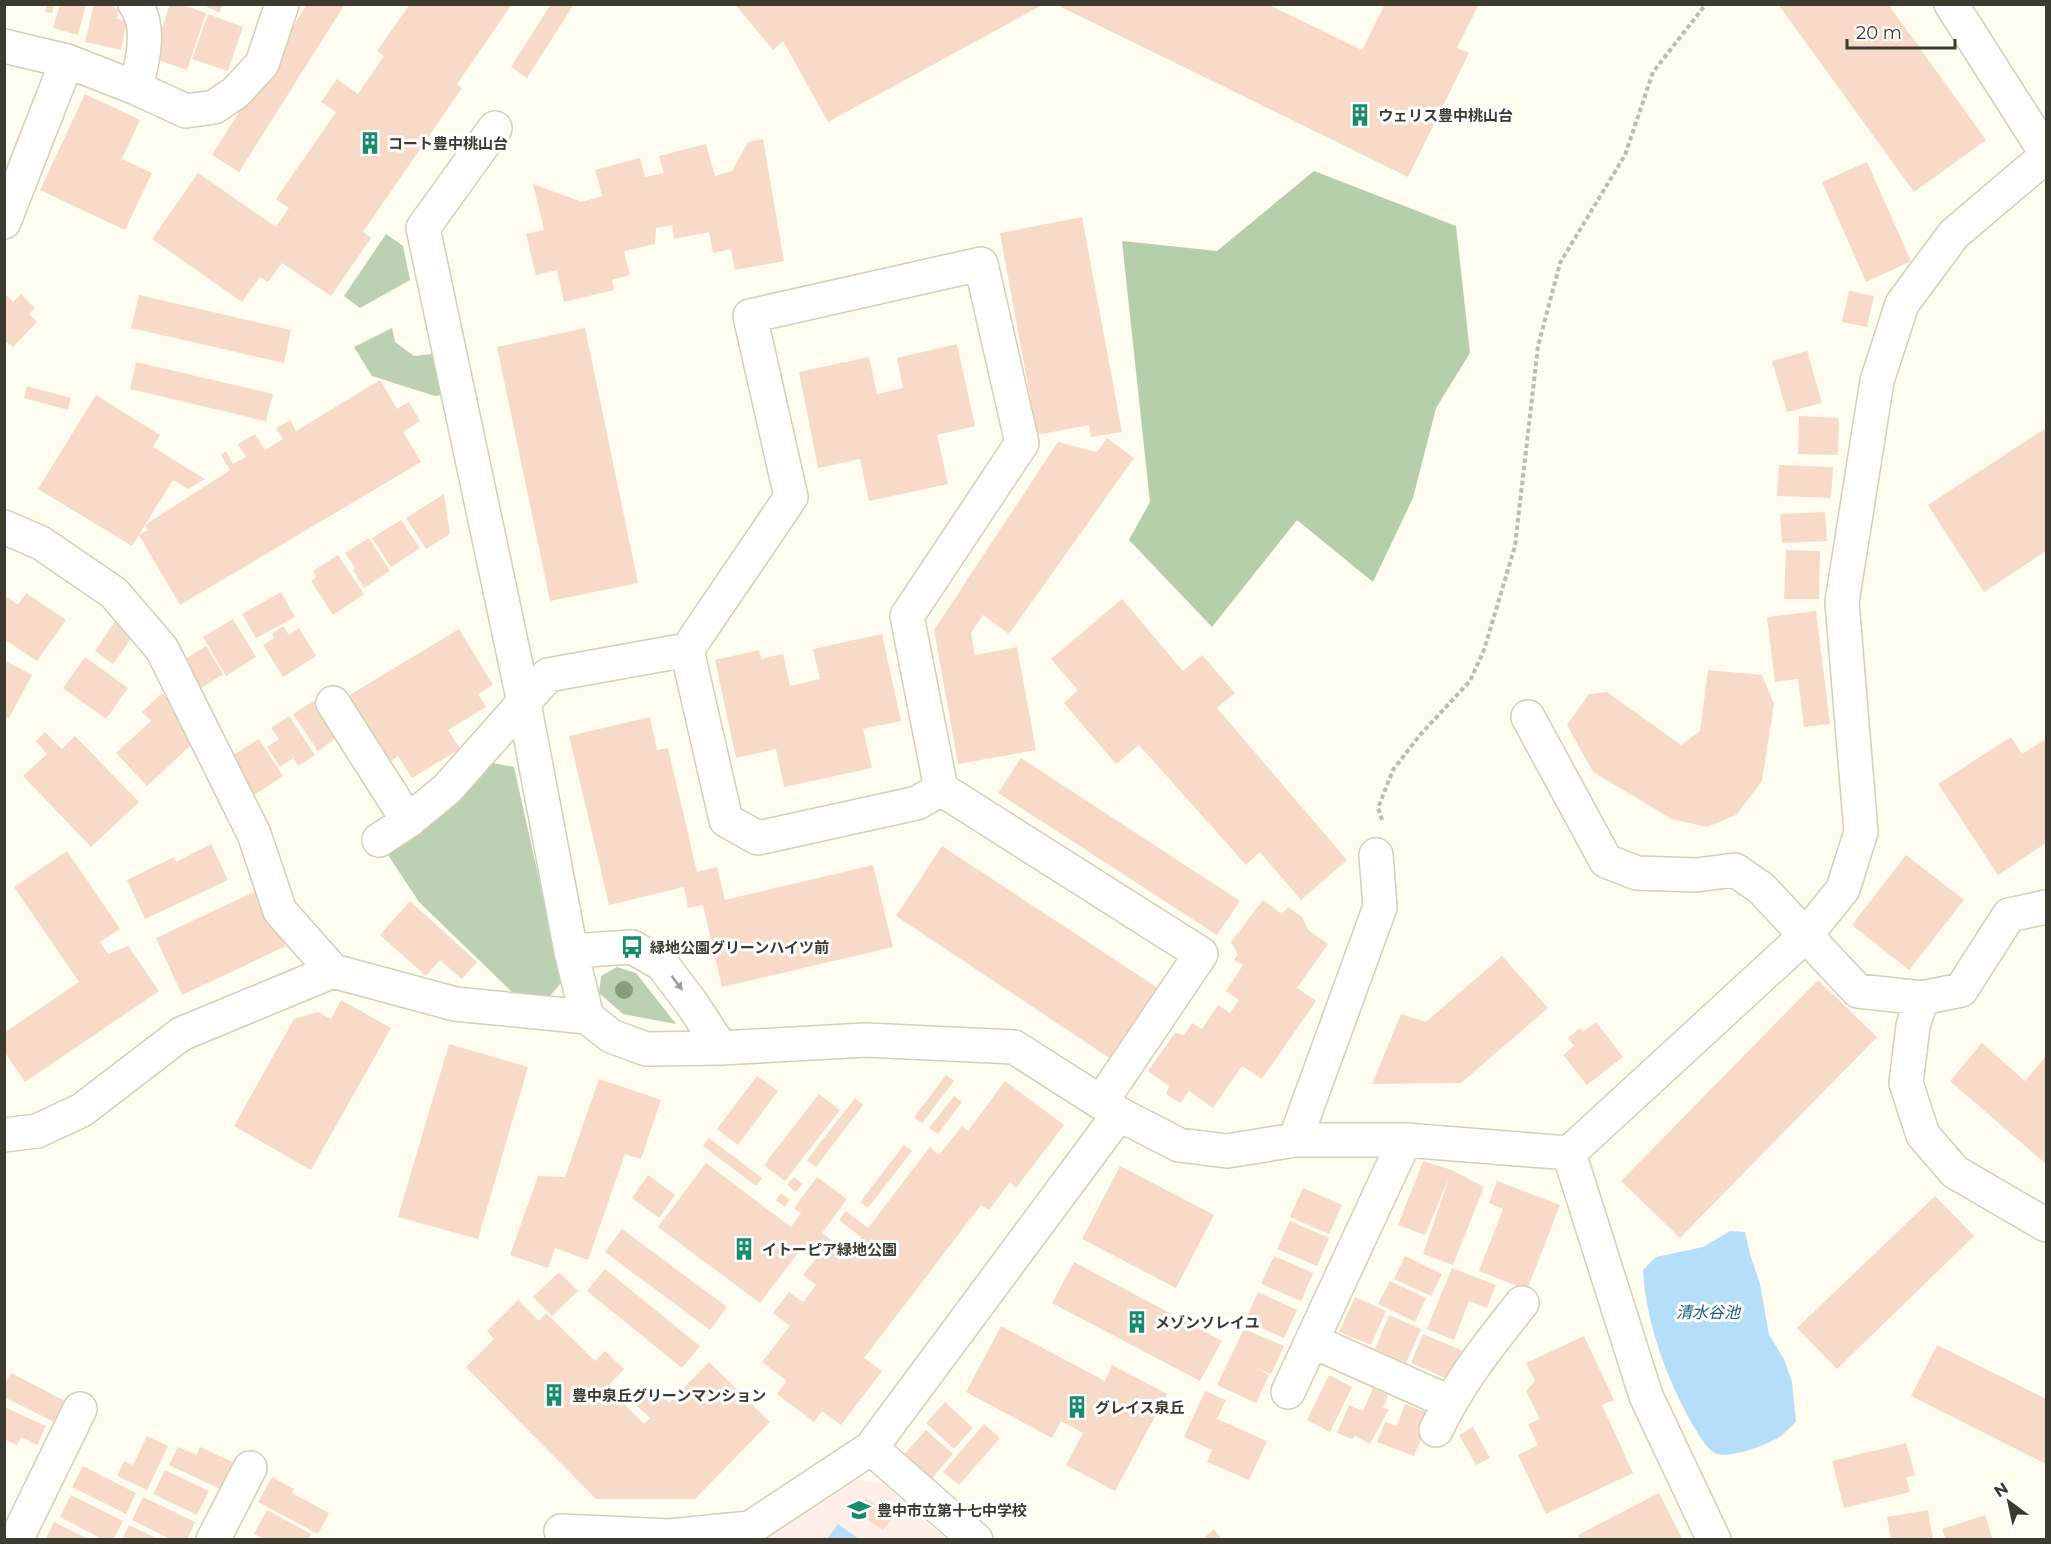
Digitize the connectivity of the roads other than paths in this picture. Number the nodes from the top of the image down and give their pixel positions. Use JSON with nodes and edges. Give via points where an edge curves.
{"nodes":[{"id":1,"x":135,"y":4,"type":"edge"},
{"id":2,"x":282,"y":4,"type":"edge"},
{"id":3,"x":1951,"y":4,"type":"edge"},
{"id":4,"x":4,"y":46,"type":"edge"},
{"id":5,"x":67,"y":61,"type":"junction"},
{"id":6,"x":136,"y":88,"type":"junction"},
{"id":7,"x":495,"y":128,"type":"dead end"},
{"id":8,"x":2046,"y":155,"type":"edge"},
{"id":9,"x":4,"y":222,"type":"edge"},
{"id":10,"x":4,"y":527,"type":"edge"},
{"id":11,"x":687,"y":650,"type":"junction"},
{"id":12,"x":333,"y":703,"type":"dead end"},
{"id":13,"x":524,"y":703,"type":"junction"},
{"id":14,"x":1528,"y":717,"type":"dead end"},
{"id":15,"x":941,"y":789,"type":"junction"},
{"id":16,"x":408,"y":821,"type":"junction"},
{"id":17,"x":379,"y":840,"type":"dead end"},
{"id":18,"x":1376,"y":855,"type":"road end"},
{"id":19,"x":2046,"y":907,"type":"edge"},
{"id":20,"x":1806,"y":935,"type":"junction"},
{"id":21,"x":571,"y":951,"type":"junction"},
{"id":22,"x":333,"y":971,"type":"junction"},
{"id":23,"x":1922,"y":998,"type":"junction"},
{"id":24,"x":588,"y":1017,"type":"junction"},
{"id":25,"x":721,"y":1047,"type":"junction"},
{"id":26,"x":1110,"y":1108,"type":"junction"},
{"id":27,"x":4,"y":1135,"type":"edge"},
{"id":28,"x":1295,"y":1140,"type":"junction"},
{"id":29,"x":1405,"y":1140,"type":"junction"},
{"id":30,"x":1569,"y":1153,"type":"junction"},
{"id":31,"x":2046,"y":1225,"type":"edge"},
{"id":32,"x":1522,"y":1302,"type":"dead end"},
{"id":33,"x":1312,"y":1341,"type":"junction"},
{"id":34,"x":1288,"y":1392,"type":"dead end"},
{"id":35,"x":80,"y":1409,"type":"dead end"},
{"id":36,"x":871,"y":1448,"type":"junction"},
{"id":37,"x":250,"y":1468,"type":"dead end"},
{"id":38,"x":561,"y":1531,"type":"dead end"},
{"id":39,"x":746,"y":1534,"type":"edge"},
{"id":40,"x":16,"y":1539,"type":"edge"},
{"id":41,"x":213,"y":1539,"type":"edge"},
{"id":42,"x":976,"y":1539,"type":"edge"},
{"id":43,"x":1714,"y":1539,"type":"edge"}],
"edges":[{"from":1,"to":6,"type":"street","via":[[141,12],[145,47]]},
{"from":2,"to":6,"type":"street","via":[[262,64],[235,93],[214,107],[186,111]]},
{"from":3,"to":8,"type":"street"},
{"from":4,"to":5,"type":"street"},
{"from":5,"to":6,"type":"street"},
{"from":5,"to":9,"type":"street"},
{"from":7,"to":13,"type":"street","via":[[423,228]]},
{"from":8,"to":20,"type":"street","via":[[1947,243],[1902,304],[1876,381],[1842,602],[1861,832],[1843,888]]},
{"from":10,"to":22,"type":"street","via":[[40,543],[114,593],[162,649],[254,834],[280,911]]},
{"from":11,"to":13,"type":"street","via":[[548,675]]},
{"from":11,"to":15,"type":"street","via":[[726,820],[758,838],[917,803]]},
{"from":11,"to":15,"type":"street","via":[[791,497],[750,316],[981,264],[1022,443],[907,616]]},
{"from":12,"to":16,"type":"street"},
{"from":13,"to":16,"type":"street","via":[[447,789]]},
{"from":13,"to":21,"type":"street"},
{"from":14,"to":20,"type":"street","via":[[1606,861],[1637,873],[1696,875],[1735,870],[1761,888]]},
{"from":15,"to":26,"type":"street","via":[[1201,954]]},
{"from":16,"to":17,"type":"street"},
{"from":18,"to":28,"type":"street","via":[[1380,907]]},
{"from":19,"to":23,"type":"street","via":[[2009,915],[1961,990]]},
{"from":20,"to":23,"type":"street","via":[[1858,991]]},
{"from":20,"to":30,"type":"street"},
{"from":21,"to":24,"type":"street"},
{"from":21,"to":25,"type":"street","one_way":true,"via":[[632,947],[662,964]]},
{"from":22,"to":24,"type":"street","via":[[455,1004]]},
{"from":22,"to":27,"type":"street","via":[[180,1034],[82,1110],[37,1131]]},
{"from":23,"to":31,"type":"street","via":[[1912,1026],[1906,1083],[1923,1135],[1955,1172]]},
{"from":24,"to":25,"type":"street","via":[[611,1036],[646,1049]]},
{"from":25,"to":26,"type":"street","via":[[866,1040],[1014,1047]]},
{"from":26,"to":28,"type":"street","via":[[1179,1145],[1227,1152]]},
{"from":26,"to":36,"type":"street"},
{"from":28,"to":29,"type":"street"},
{"from":29,"to":30,"type":"street"},
{"from":29,"to":33,"type":"street"},
{"from":30,"to":43,"type":"street","via":[[1646,1396]]},
{"from":32,"to":33,"type":"street","via":[[1483,1352],[1442,1416]]},
{"from":33,"to":34,"type":"street"},
{"from":35,"to":40,"type":"street"},
{"from":36,"to":39,"type":"street"},
{"from":36,"to":42,"type":"street"},
{"from":37,"to":41,"type":"street"},
{"from":38,"to":39,"type":"street","via":[[669,1536]]}]}
